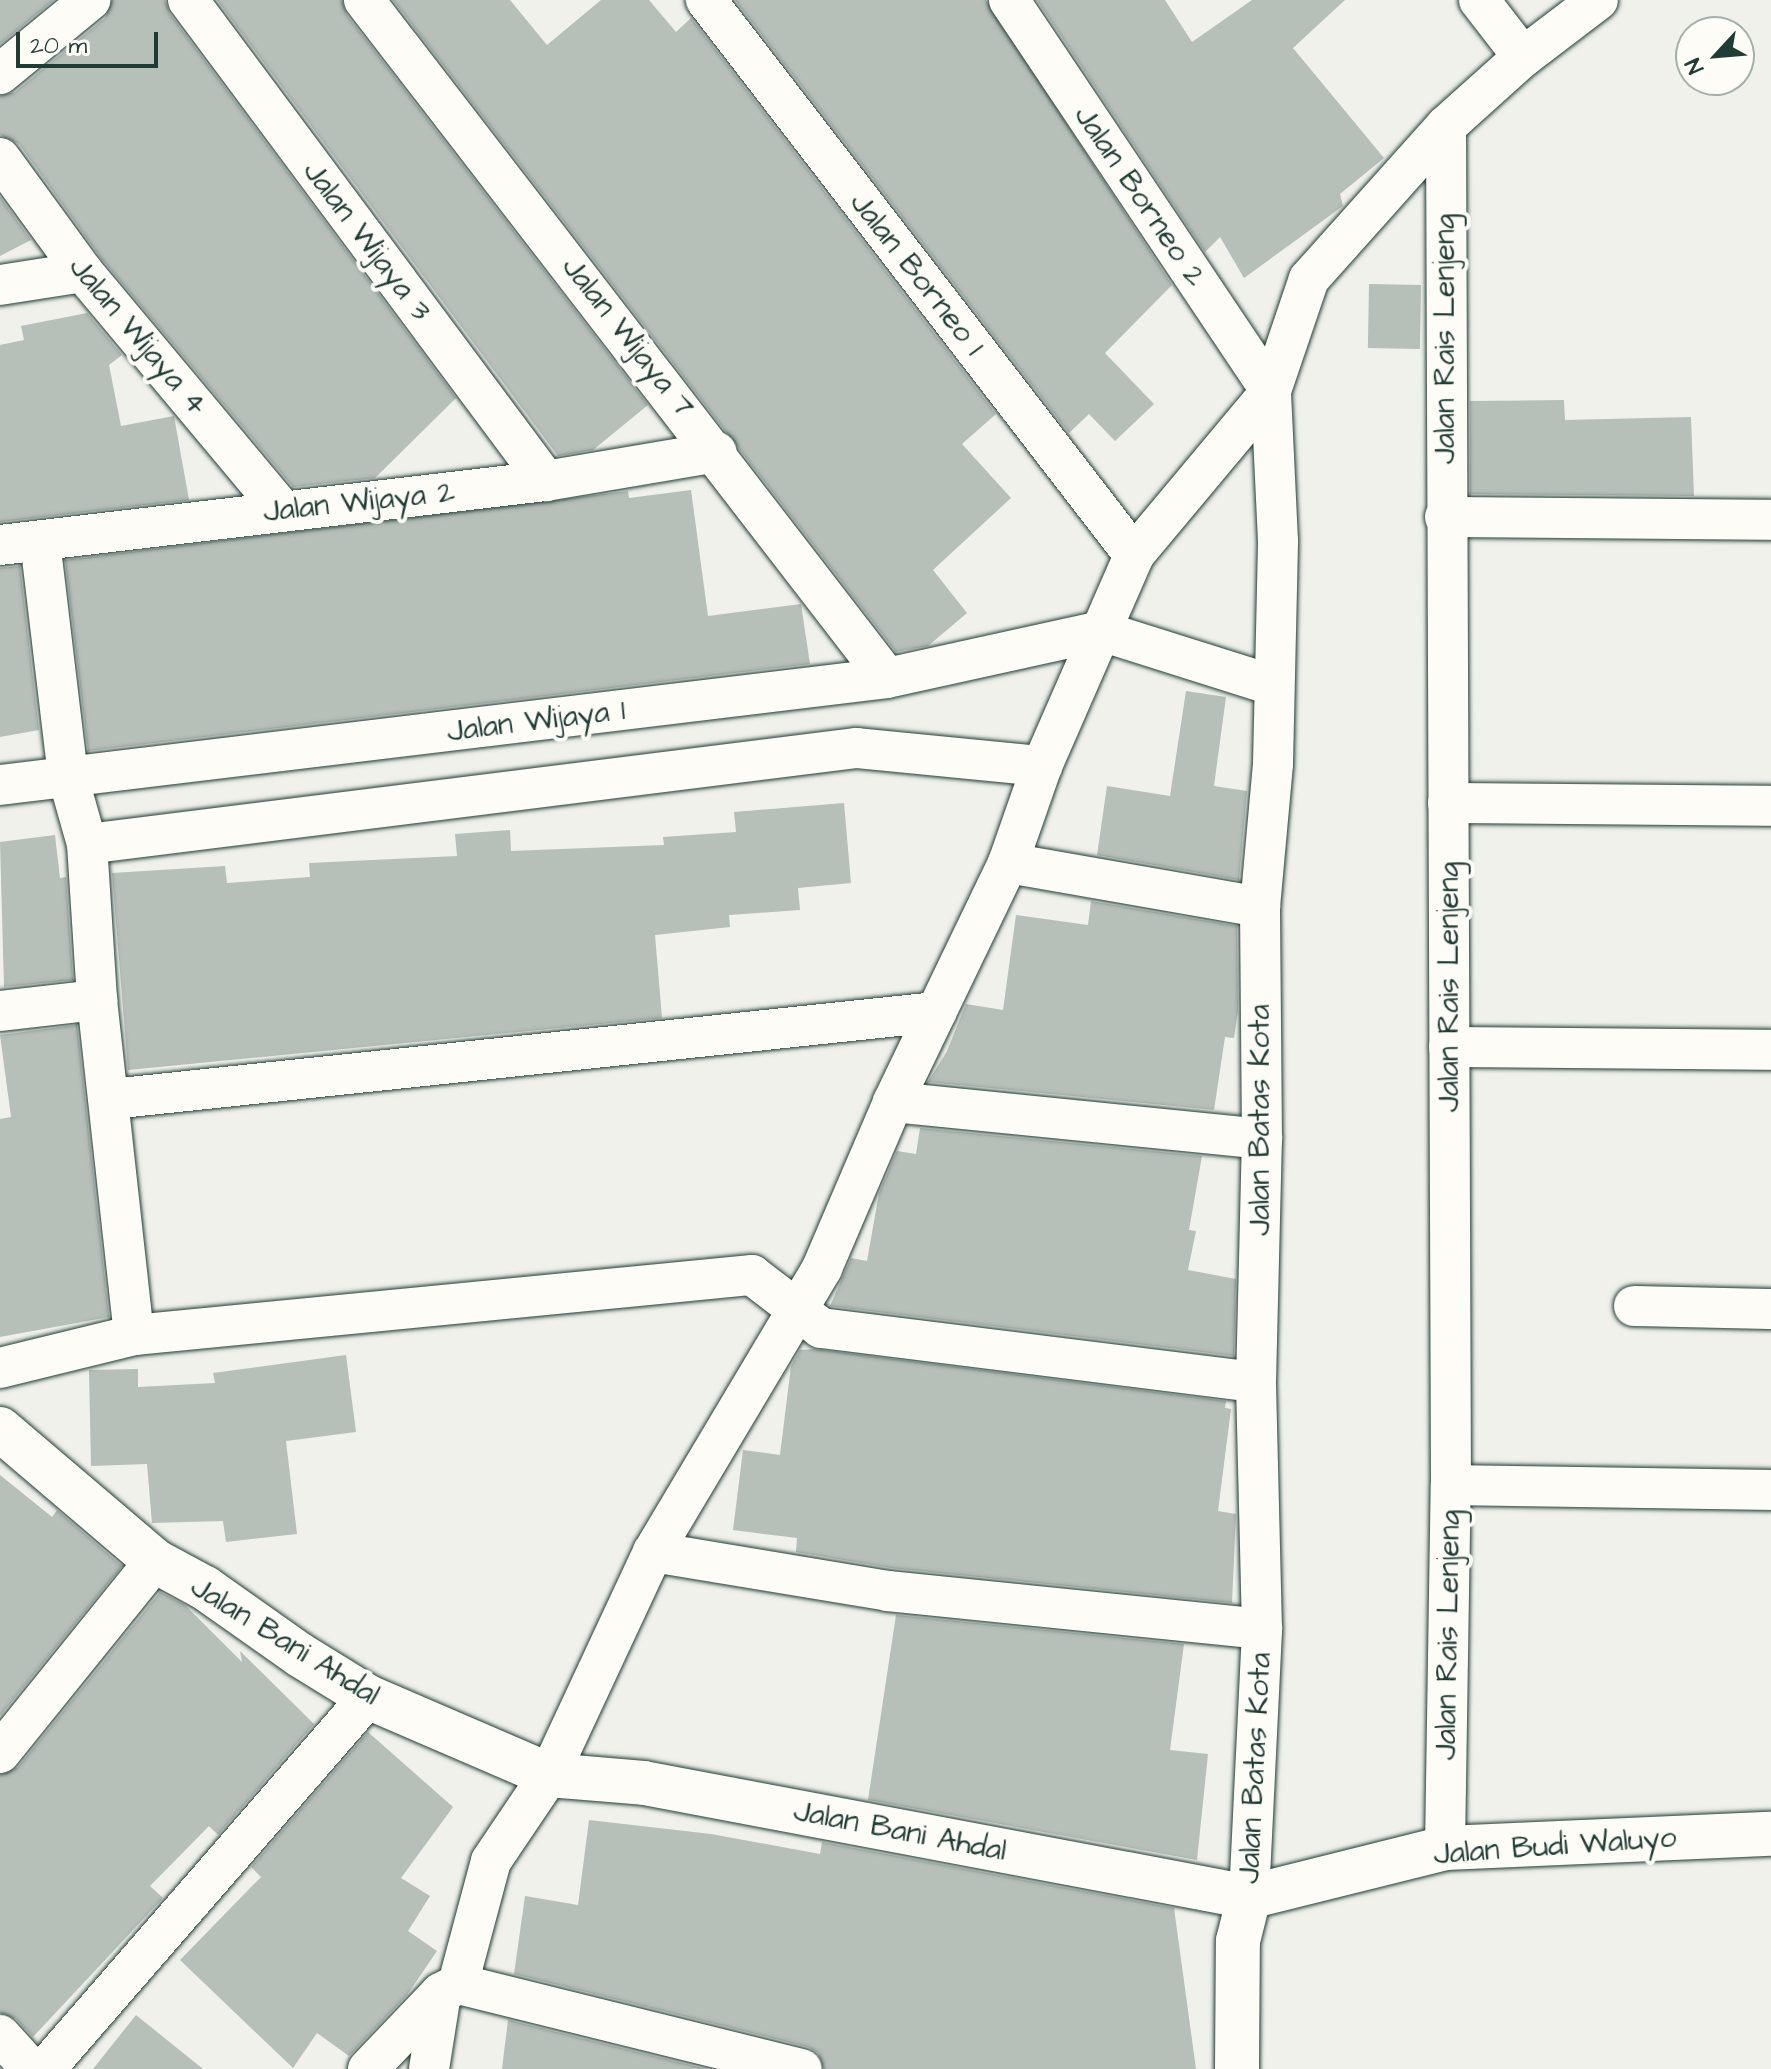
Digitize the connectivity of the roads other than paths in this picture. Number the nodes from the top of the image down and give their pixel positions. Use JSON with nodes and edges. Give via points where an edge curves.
{"nodes":[{"id":1,"x":90,"y":0,"type":"edge"},
{"id":2,"x":188,"y":0,"type":"edge"},
{"id":3,"x":364,"y":0,"type":"edge"},
{"id":4,"x":706,"y":0,"type":"edge"},
{"id":5,"x":1009,"y":0,"type":"edge"},
{"id":6,"x":1479,"y":0,"type":"edge"},
{"id":7,"x":1598,"y":0,"type":"edge"},
{"id":8,"x":1523,"y":57,"type":"junction"},
{"id":9,"x":0,"y":74,"type":"edge"},
{"id":10,"x":1446,"y":126,"type":"junction"},
{"id":11,"x":0,"y":158,"type":"edge"},
{"id":12,"x":83,"y":272,"type":"junction"},
{"id":13,"x":0,"y":285,"type":"edge"},
{"id":14,"x":1271,"y":391,"type":"junction"},
{"id":15,"x":717,"y":452,"type":"junction"},
{"id":16,"x":546,"y":481,"type":"junction"},
{"id":17,"x":282,"y":510,"type":"junction"},
{"id":18,"x":1445,"y":517,"type":"junction"},
{"id":19,"x":1771,"y":520,"type":"edge"},
{"id":20,"x":40,"y":541,"type":"junction"},
{"id":21,"x":0,"y":545,"type":"edge"},
{"id":22,"x":1131,"y":551,"type":"junction"},
{"id":23,"x":1084,"y":634,"type":"junction"},
{"id":24,"x":887,"y":678,"type":"junction"},
{"id":25,"x":1272,"y":685,"type":"junction"},
{"id":26,"x":1042,"y":766,"type":"junction"},
{"id":27,"x":68,"y":777,"type":"junction"},
{"id":28,"x":0,"y":785,"type":"edge"},
{"id":29,"x":1448,"y":803,"type":"junction"},
{"id":30,"x":1771,"y":806,"type":"edge"},
{"id":31,"x":87,"y":844,"type":"junction"},
{"id":32,"x":1008,"y":863,"type":"junction"},
{"id":33,"x":1260,"y":907,"type":"junction"},
{"id":34,"x":97,"y":1000,"type":"junction"},
{"id":35,"x":0,"y":1011,"type":"edge"},
{"id":36,"x":936,"y":1012,"type":"junction"},
{"id":37,"x":1449,"y":1047,"type":"junction"},
{"id":38,"x":1771,"y":1050,"type":"edge"},
{"id":39,"x":111,"y":1099,"type":"junction"},
{"id":40,"x":893,"y":1102,"type":"junction"},
{"id":41,"x":1262,"y":1139,"type":"junction"},
{"id":42,"x":1634,"y":1306,"type":"dead end"},
{"id":43,"x":798,"y":1307,"type":"junction"},
{"id":44,"x":1771,"y":1309,"type":"edge"},
{"id":45,"x":134,"y":1335,"type":"junction"},
{"id":46,"x":0,"y":1368,"type":"edge"},
{"id":47,"x":1256,"y":1382,"type":"junction"},
{"id":48,"x":0,"y":1429,"type":"edge"},
{"id":49,"x":1451,"y":1485,"type":"junction"},
{"id":50,"x":1771,"y":1490,"type":"edge"},
{"id":51,"x":653,"y":1552,"type":"junction"},
{"id":52,"x":155,"y":1561,"type":"junction"},
{"id":53,"x":1262,"y":1629,"type":"junction"},
{"id":54,"x":368,"y":1697,"type":"junction"},
{"id":55,"x":0,"y":1753,"type":"edge"},
{"id":56,"x":549,"y":1775,"type":"junction"},
{"id":57,"x":1771,"y":1834,"type":"edge"},
{"id":58,"x":1445,"y":1848,"type":"junction"},
{"id":59,"x":1249,"y":1897,"type":"junction"},
{"id":60,"x":450,"y":1989,"type":"junction"},
{"id":61,"x":0,"y":2035,"type":"edge"},
{"id":62,"x":791,"y":2068,"type":"edge"},
{"id":63,"x":31,"y":2069,"type":"edge"},
{"id":64,"x":45,"y":2069,"type":"edge"},
{"id":65,"x":368,"y":2069,"type":"edge"},
{"id":66,"x":429,"y":2069,"type":"edge"},
{"id":67,"x":1237,"y":2069,"type":"edge"}],
"edges":[{"from":1,"to":9,"type":"street"},
{"from":2,"to":16,"type":"street","name":"Jalan Wijaya 3"},
{"from":3,"to":15,"type":"street","name":"Jalan Wijaya 7"},
{"from":4,"to":22,"type":"street","name":"Jalan Borneo 1"},
{"from":5,"to":14,"type":"street","name":"Jalan Borneo 2"},
{"from":6,"to":8,"type":"street"},
{"from":7,"to":8,"type":"street","name":"Jalan Batas Kota"},
{"from":8,"to":10,"type":"street","name":"Jalan Batas Kota"},
{"from":10,"to":14,"type":"street","name":"Jalan Batas Kota","via":[[1309,279]]},
{"from":10,"to":18,"type":"street","name":"Jalan Rais Lenjeng"},
{"from":11,"to":12,"type":"street","name":"Jalan Wijaya 4"},
{"from":12,"to":13,"type":"street"},
{"from":12,"to":17,"type":"street","name":"Jalan Wijaya 4"},
{"from":14,"to":22,"type":"street"},
{"from":14,"to":25,"type":"street","name":"Jalan Batas Kota","via":[[1278,541]]},
{"from":15,"to":16,"type":"street","name":"Jalan Wijaya 2"},
{"from":15,"to":24,"type":"street","name":"Jalan Wijaya 7"},
{"from":16,"to":17,"type":"street","name":"Jalan Wijaya 2"},
{"from":17,"to":20,"type":"street","name":"Jalan Wijaya 2"},
{"from":18,"to":19,"type":"street"},
{"from":18,"to":29,"type":"street","name":"Jalan Rais Lenjeng"},
{"from":20,"to":21,"type":"street","name":"Jalan Wijaya 2"},
{"from":20,"to":27,"type":"street"},
{"from":22,"to":23,"type":"street"},
{"from":23,"to":24,"type":"street","name":"Jalan Wijaya 1"},
{"from":23,"to":25,"type":"street"},
{"from":23,"to":26,"type":"street"},
{"from":24,"to":27,"type":"street","name":"Jalan Wijaya 1"},
{"from":25,"to":33,"type":"street","name":"Jalan Batas Kota","via":[[1273,764]]},
{"from":26,"to":31,"type":"street","via":[[857,748]]},
{"from":26,"to":32,"type":"street"},
{"from":27,"to":28,"type":"street","name":"Jalan Wijaya 1"},
{"from":27,"to":31,"type":"street"},
{"from":29,"to":30,"type":"street"},
{"from":29,"to":37,"type":"street","name":"Jalan Rais Lenjeng"},
{"from":31,"to":34,"type":"street"},
{"from":32,"to":33,"type":"street"},
{"from":32,"to":36,"type":"street"},
{"from":33,"to":41,"type":"street","name":"Jalan Batas Kota"},
{"from":34,"to":35,"type":"street"},
{"from":34,"to":39,"type":"street"},
{"from":36,"to":39,"type":"street"},
{"from":36,"to":40,"type":"street"},
{"from":37,"to":38,"type":"street"},
{"from":37,"to":49,"type":"street","name":"Jalan Rais Lenjeng"},
{"from":39,"to":45,"type":"street"},
{"from":40,"to":41,"type":"street"},
{"from":40,"to":43,"type":"street","via":[[822,1268]]},
{"from":41,"to":47,"type":"street","name":"Jalan Batas Kota"},
{"from":42,"to":44,"type":"street"},
{"from":43,"to":45,"type":"street","via":[[752,1275]]},
{"from":43,"to":47,"type":"street","via":[[821,1328]]},
{"from":43,"to":51,"type":"street"},
{"from":45,"to":46,"type":"street"},
{"from":47,"to":53,"type":"street","name":"Jalan Batas Kota"},
{"from":48,"to":52,"type":"street","name":"Jalan Bani Ahdal"},
{"from":49,"to":50,"type":"street"},
{"from":49,"to":58,"type":"street","name":"Jalan Rais Lenjeng"},
{"from":51,"to":53,"type":"street","via":[[888,1591]]},
{"from":51,"to":56,"type":"street"},
{"from":52,"to":54,"type":"street","name":"Jalan Bani Ahdal","via":[[205,1588]]},
{"from":52,"to":55,"type":"street"},
{"from":53,"to":59,"type":"street","name":"Jalan Batas Kota"},
{"from":54,"to":56,"type":"street","name":"Jalan Bani Ahdal"},
{"from":54,"to":64,"type":"street"},
{"from":56,"to":59,"type":"street","name":"Jalan Bani Ahdal","via":[[644,1783]]},
{"from":56,"to":60,"type":"street","via":[[491,1861]]},
{"from":57,"to":58,"type":"street","name":"Jalan Budi Waluyo"},
{"from":58,"to":59,"type":"street","name":"Jalan Budi Waluyo"},
{"from":59,"to":67,"type":"street","name":"Jalan Batas Kota","via":[[1238,1941]]},
{"from":60,"to":62,"type":"street"},
{"from":60,"to":65,"type":"street"},
{"from":60,"to":66,"type":"street"},
{"from":61,"to":63,"type":"street"}]}
